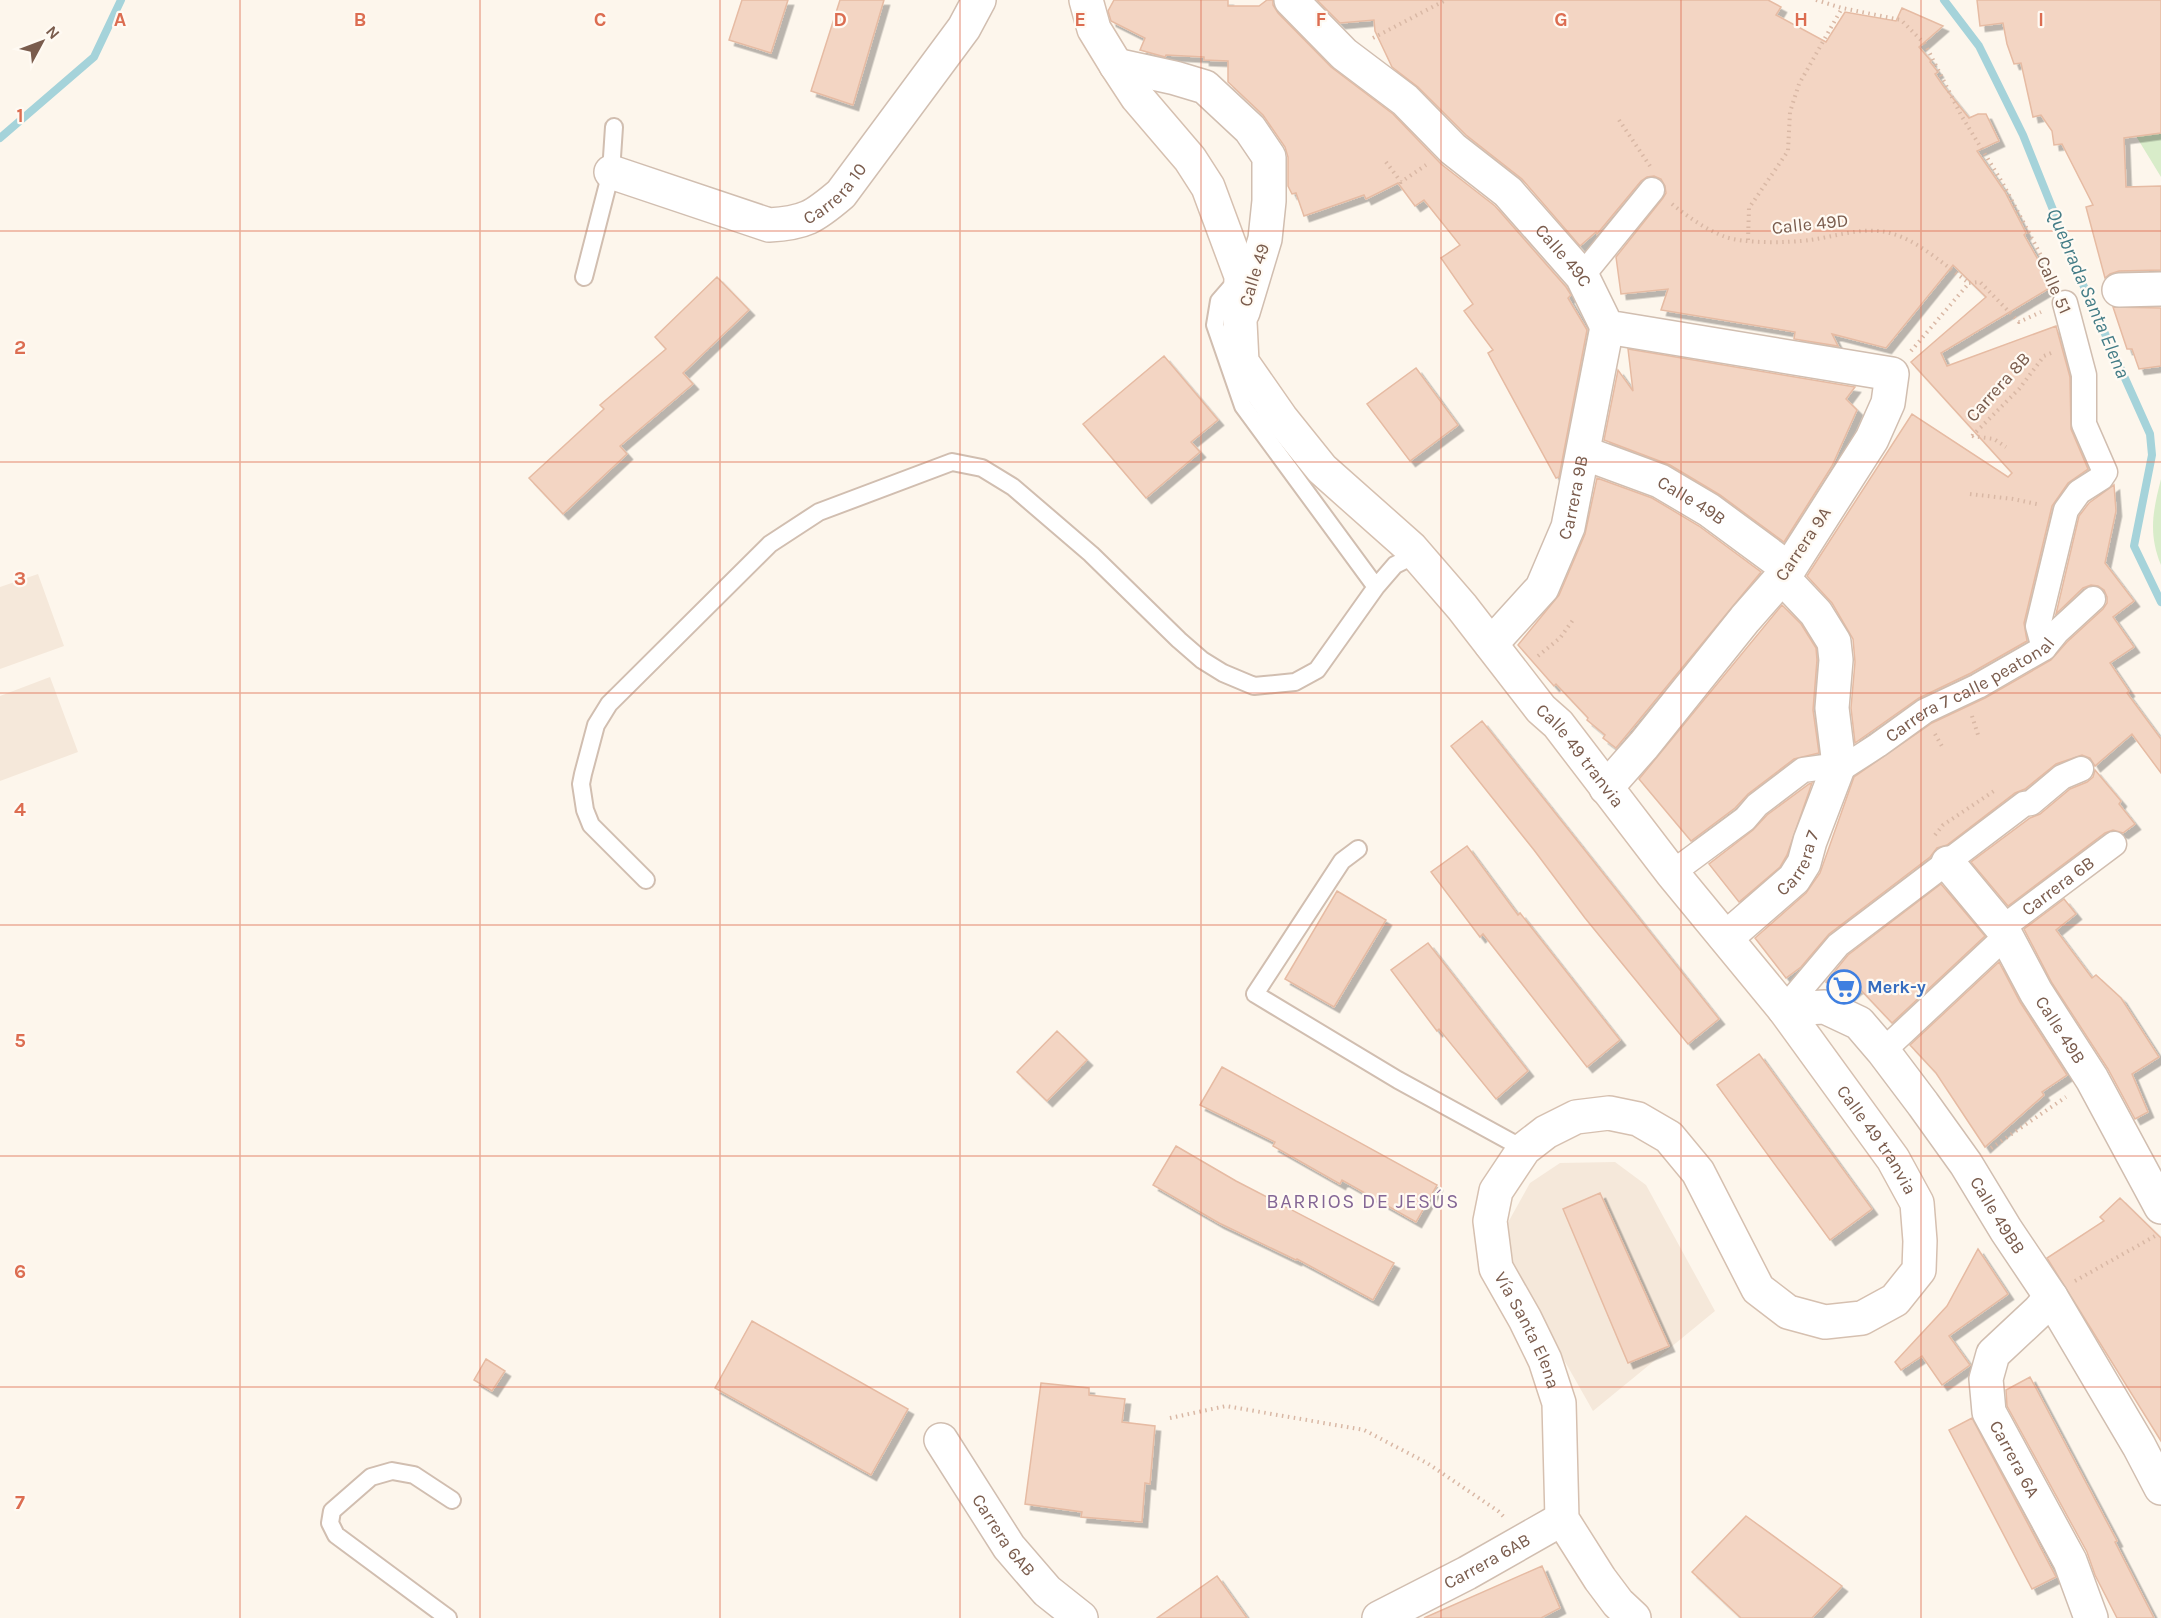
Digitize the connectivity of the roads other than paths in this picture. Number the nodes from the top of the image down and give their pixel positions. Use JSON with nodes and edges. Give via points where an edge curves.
{"nodes":[{"id":1,"x":979,"y":0,"type":"edge"},
{"id":2,"x":1086,"y":0,"type":"edge"},
{"id":3,"x":1292,"y":0,"type":"edge"},
{"id":4,"x":1116,"y":65,"type":"junction"},
{"id":5,"x":614,"y":127,"type":"dead end"},
{"id":6,"x":611,"y":172,"type":"junction"},
{"id":7,"x":1652,"y":190,"type":"road end"},
{"id":8,"x":1241,"y":276,"type":"junction"},
{"id":9,"x":1582,"y":276,"type":"junction"},
{"id":10,"x":584,"y":277,"type":"dead end"},
{"id":11,"x":2119,"y":290,"type":"dead end"},
{"id":12,"x":2161,"y":290,"type":"edge"},
{"id":13,"x":2065,"y":303,"type":"road end"},
{"id":14,"x":1240,"y":322,"type":"junction"},
{"id":15,"x":1607,"y":327,"type":"junction"},
{"id":16,"x":1584,"y":453,"type":"junction"},
{"id":17,"x":1411,"y":548,"type":"junction"},
{"id":18,"x":1786,"y":574,"type":"junction"},
{"id":19,"x":1376,"y":587,"type":"junction"},
{"id":20,"x":2093,"y":599,"type":"dead end"},
{"id":21,"x":1491,"y":644,"type":"junction"},
{"id":22,"x":2044,"y":648,"type":"junction"},
{"id":23,"x":1839,"y":765,"type":"junction"},
{"id":24,"x":2081,"y":769,"type":"dead end"},
{"id":25,"x":1606,"y":788,"type":"junction"},
{"id":26,"x":2114,"y":844,"type":"dead end"},
{"id":27,"x":1358,"y":849,"type":"dead end"},
{"id":28,"x":1948,"y":863,"type":"junction"},
{"id":29,"x":1672,"y":873,"type":"junction"},
{"id":30,"x":646,"y":880,"type":"dead end"},
{"id":31,"x":2004,"y":932,"type":"junction"},
{"id":32,"x":1726,"y":938,"type":"junction"},
{"id":33,"x":1784,"y":1009,"type":"junction"},
{"id":34,"x":1883,"y":1051,"type":"junction"},
{"id":35,"x":1524,"y":1149,"type":"junction"},
{"id":36,"x":2161,"y":1207,"type":"edge"},
{"id":37,"x":1758,"y":1289,"type":"joint"},
{"id":38,"x":2051,"y":1297,"type":"junction"},
{"id":39,"x":941,"y":1440,"type":"dead end"},
{"id":40,"x":2161,"y":1488,"type":"edge"},
{"id":41,"x":452,"y":1500,"type":"dead end"},
{"id":42,"x":1562,"y":1518,"type":"junction"},
{"id":43,"x":448,"y":1618,"type":"edge"},
{"id":44,"x":1081,"y":1618,"type":"edge"},
{"id":45,"x":1379,"y":1618,"type":"edge"},
{"id":46,"x":1634,"y":1618,"type":"edge"},
{"id":47,"x":2091,"y":1618,"type":"edge"}],
"edges":[{"from":1,"to":6,"type":"street","name":"Carrera 10","via":[[964,28],[841,194],[818,214],[795,224],[769,225]]},
{"from":2,"to":4,"type":"street","name":"Calle 49","via":[[1094,29]]},
{"from":3,"to":9,"type":"street","name":"Calle 49C","via":[[1344,54],[1405,100],[1453,149],[1508,192]]},
{"from":4,"to":8,"type":"street","name":"Calle 49","via":[[1208,187]]},
{"from":4,"to":14,"type":"street","name":"Calle 49","via":[[1205,87],[1250,129],[1269,158],[1265,239]]},
{"from":5,"to":6,"type":"lane"},
{"from":6,"to":10,"type":"lane"},
{"from":7,"to":9,"type":"street"},
{"from":8,"to":14,"type":"street","name":"Calle 49"},
{"from":8,"to":19,"type":"lane","via":[[1219,301],[1215,325],[1243,406]]},
{"from":9,"to":15,"type":"street","name":"Calle 49C"},
{"from":11,"to":12,"type":"street"},
{"from":13,"to":22,"type":"street","name":"Calle 51","via":[[2084,375],[2084,424],[2105,472],[2079,492],[2066,510],[2038,627]]},
{"from":14,"to":17,"type":"street","name":"Calle 49 tranvia","via":[[1242,362],[1281,418],[1322,469]]},
{"from":15,"to":16,"type":"street","name":"Carrera 9B"},
{"from":15,"to":18,"type":"street","name":"Carrera 9A","via":[[1892,374],[1888,403],[1872,439]]},
{"from":16,"to":18,"type":"street","name":"Calle 49B","via":[[1660,481],[1709,510]]},
{"from":16,"to":21,"type":"street","name":"Carrera 9B","via":[[1569,528],[1542,588]]},
{"from":17,"to":19,"type":"lane"},
{"from":17,"to":21,"type":"street","name":"Calle 49 tranvia"},
{"from":18,"to":23,"type":"street","name":"Calle 49B","via":[[1834,642],[1832,708]]},
{"from":18,"to":25,"type":"street","name":"Carrera 9A"},
{"from":19,"to":30,"type":"lane","via":[[1317,670],[1295,682],[1254,686],[1202,660],[1091,554],[1013,487],[982,468],[952,462],[819,512],[770,544],[609,704],[596,725],[581,784],[585,810],[591,825]]},
{"from":20,"to":22,"type":"street","name":"Carrera 7 calle peatonal"},
{"from":21,"to":25,"type":"street","name":"Calle 49 tranvia","via":[[1541,709],[1558,723]]},
{"from":22,"to":23,"type":"street","name":"Carrera 7 calle peatonal","via":[[1925,711],[1852,762],[1844,767]]},
{"from":23,"to":29,"type":"street","name":"Carrera 7 calle peatonal","via":[[1803,770]]},
{"from":23,"to":32,"type":"street","name":"Carrera 7","via":[[1804,863],[1794,879]]},
{"from":24,"to":28,"type":"street","via":[[2062,777]]},
{"from":25,"to":29,"type":"street","name":"Calle 49 tranvia"},
{"from":26,"to":31,"type":"street","name":"Carrera 6B"},
{"from":27,"to":35,"type":"lane","via":[[1342,861],[1255,994],[1398,1080]]},
{"from":28,"to":31,"type":"street","name":"Calle 49B"},
{"from":28,"to":33,"type":"street","via":[[1838,945]]},
{"from":29,"to":32,"type":"street","name":"Calle 49 tranvia"},
{"from":31,"to":34,"type":"street","name":"Carrera 6B"},
{"from":31,"to":36,"type":"street","name":"Calle 49B","via":[[2036,992],[2092,1079]]},
{"from":32,"to":33,"type":"street","name":"Calle 49 tranvia"},
{"from":33,"to":34,"type":"street","name":"Calle 49BB","via":[[1825,1007],[1858,1023]]},
{"from":33,"to":37,"type":"street","name":"Calle 49 tranvia","via":[[1893,1159],[1917,1203],[1919,1270],[1895,1300],[1862,1318],[1825,1322],[1788,1312]]},
{"from":34,"to":38,"type":"street","name":"Calle 49BB","via":[[1966,1164]]},
{"from":35,"to":37,"type":"street","name":"Vía Santa Elena","via":[[1576,1117],[1609,1113],[1638,1119],[1669,1137],[1698,1172]]},
{"from":35,"to":42,"type":"street","name":"Vía Santa Elena","via":[[1496,1191],[1490,1221],[1496,1268],[1526,1319],[1559,1403]]},
{"from":38,"to":40,"type":"street","name":"Calle 49BB"},
{"from":38,"to":47,"type":"street","name":"Carrera 6A","via":[[1993,1354],[1986,1378],[1989,1412],[2070,1561]]},
{"from":39,"to":44,"type":"street","name":"Carrera 6AB","via":[[1010,1547],[1047,1591]]},
{"from":41,"to":43,"type":"lane","via":[[414,1475],[392,1472],[371,1478],[332,1511],[330,1523],[336,1535]]},
{"from":42,"to":45,"type":"street","name":"Carrera 6AB"},
{"from":42,"to":46,"type":"street","via":[[1600,1579]]}]}
